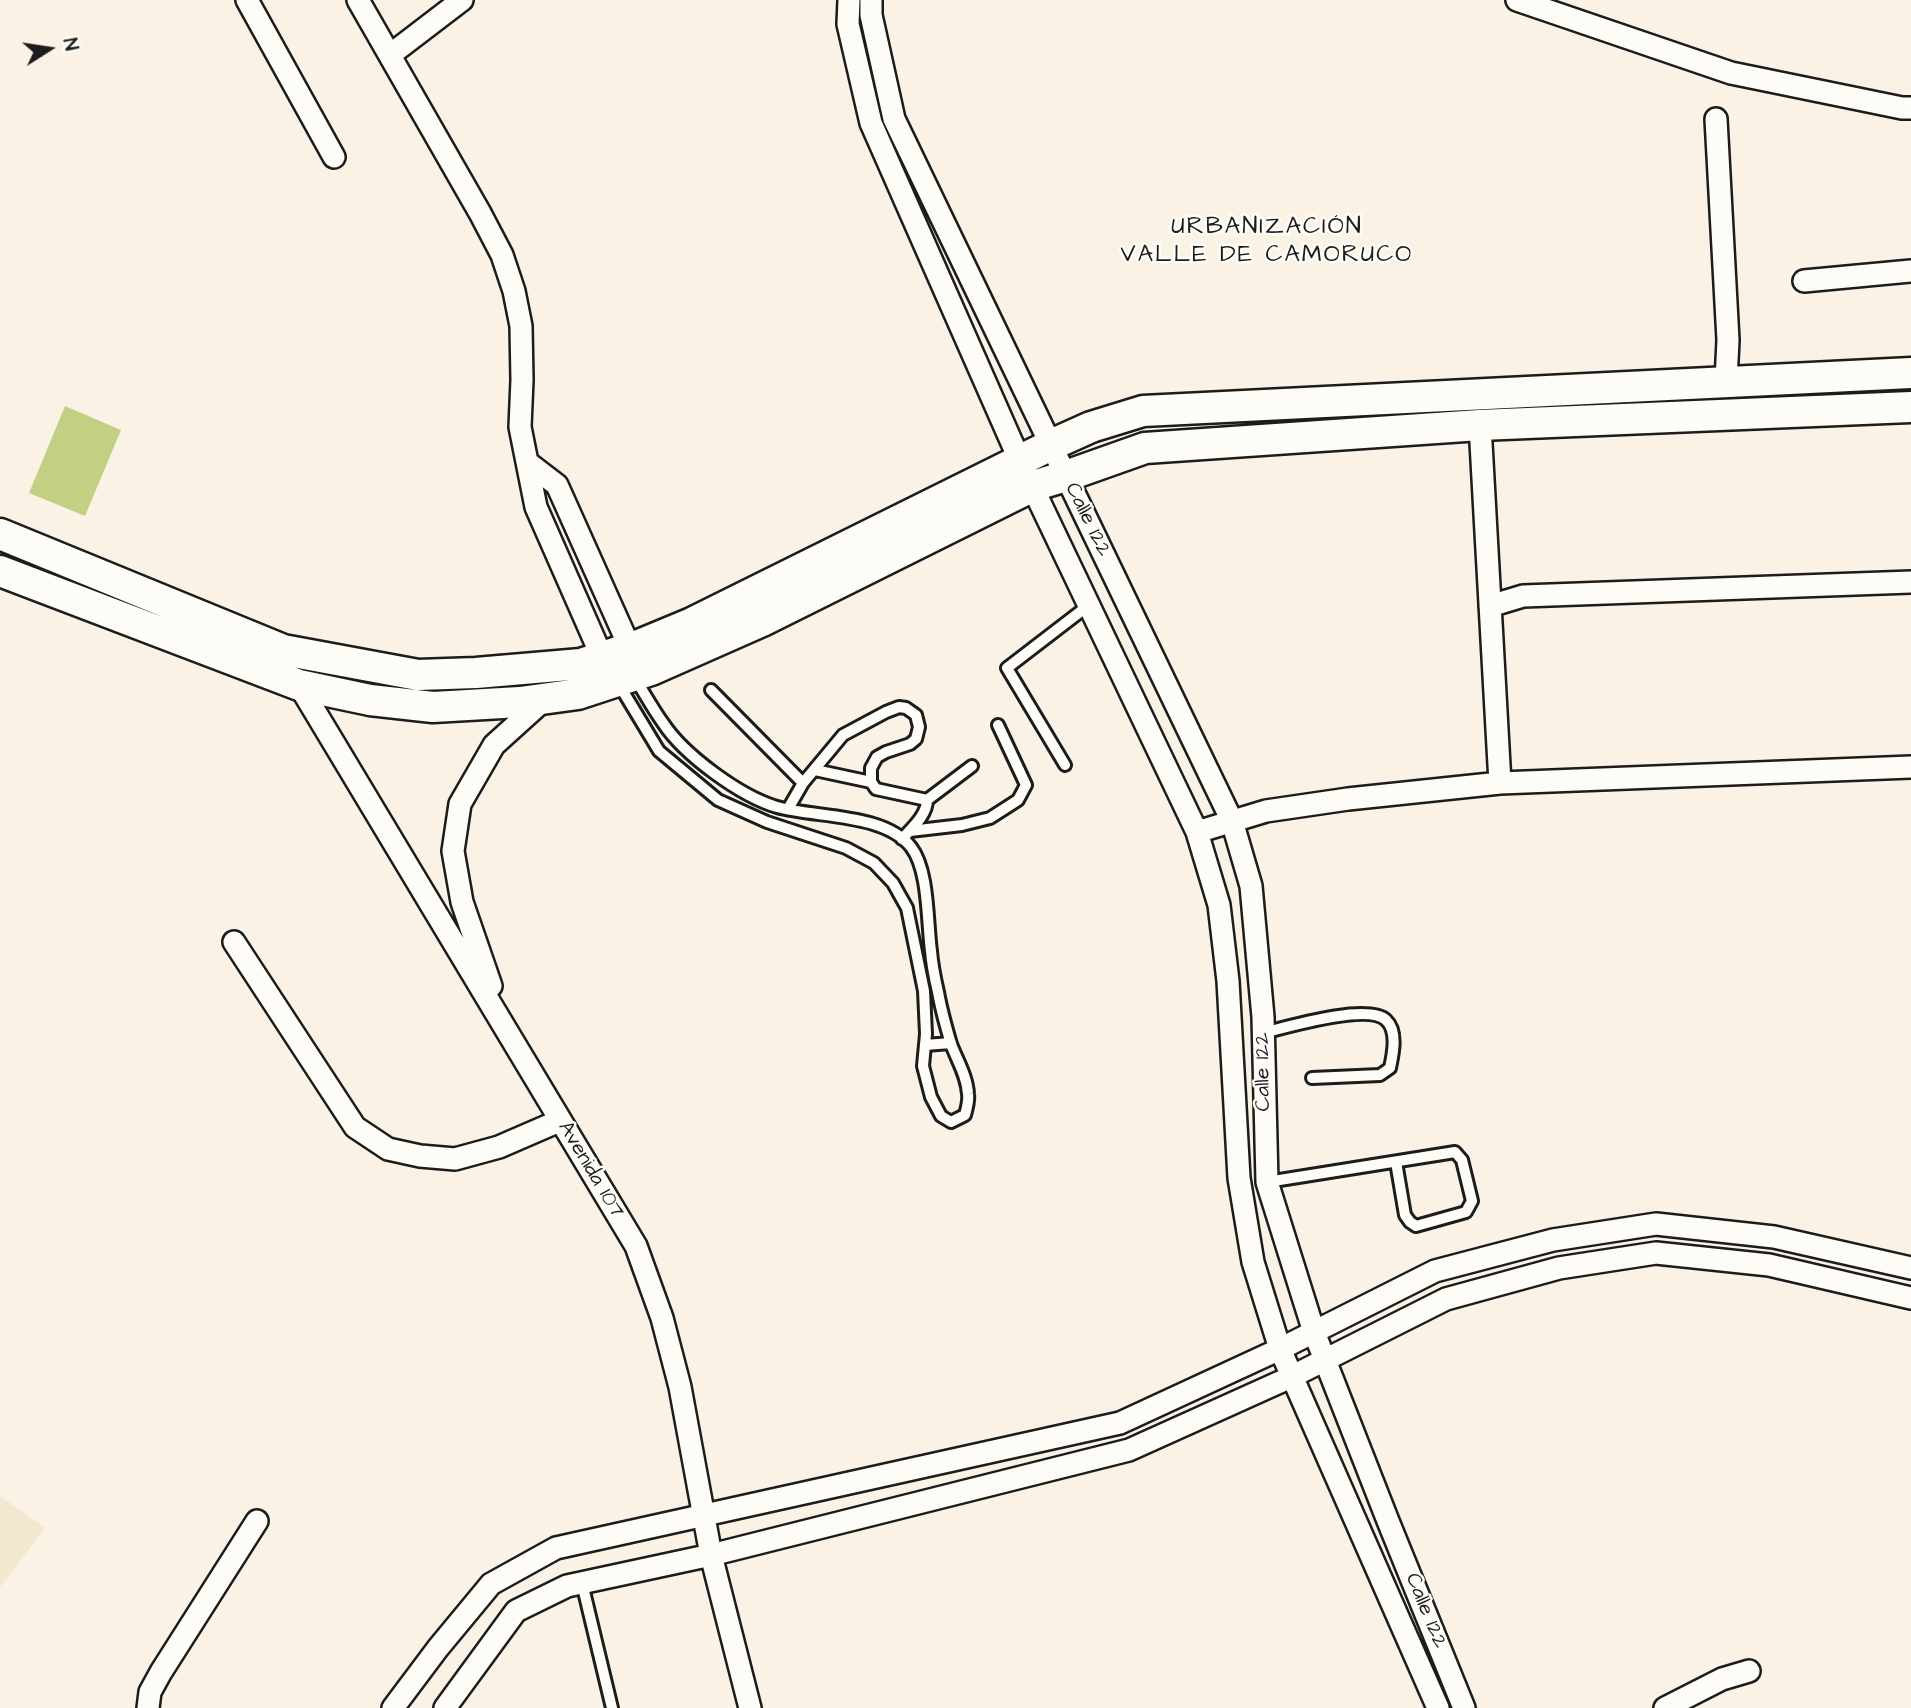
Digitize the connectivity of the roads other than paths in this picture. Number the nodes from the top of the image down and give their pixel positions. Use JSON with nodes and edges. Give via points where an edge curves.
{"nodes":[{"id":1,"x":247,"y":0,"type":"edge"},
{"id":2,"x":358,"y":0,"type":"edge"},
{"id":3,"x":463,"y":0,"type":"edge"},
{"id":4,"x":849,"y":0,"type":"edge"},
{"id":5,"x":872,"y":0,"type":"edge"},
{"id":6,"x":1517,"y":0,"type":"edge"},
{"id":7,"x":390,"y":55,"type":"junction"},
{"id":8,"x":1911,"y":108,"type":"edge"},
{"id":9,"x":1716,"y":119,"type":"dead end"},
{"id":10,"x":334,"y":157,"type":"dead end"},
{"id":11,"x":1911,"y":271,"type":"edge"},
{"id":12,"x":1804,"y":281,"type":"dead end"},
{"id":13,"x":1911,"y":373,"type":"edge"},
{"id":14,"x":1726,"y":382,"type":"junction"},
{"id":15,"x":1422,"y":397,"type":"junction"},
{"id":16,"x":1911,"y":407,"type":"edge"},
{"id":17,"x":1480,"y":425,"type":"junction"},
{"id":18,"x":1423,"y":429,"type":"junction"},
{"id":19,"x":1051,"y":445,"type":"junction"},
{"id":20,"x":527,"y":462,"type":"junction"},
{"id":21,"x":1027,"y":473,"type":"junction"},
{"id":22,"x":1066,"y":476,"type":"junction"},
{"id":23,"x":0,"y":534,"type":"edge"},
{"id":24,"x":0,"y":570,"type":"edge"},
{"id":25,"x":1911,"y":582,"type":"edge"},
{"id":26,"x":1089,"y":605,"type":"junction"},
{"id":27,"x":1490,"y":606,"type":"junction"},
{"id":28,"x":621,"y":665,"type":"junction"},
{"id":29,"x":299,"y":685,"type":"junction"},
{"id":30,"x":710,"y":690,"type":"dead end"},
{"id":31,"x":546,"y":698,"type":"junction"},
{"id":32,"x":998,"y":725,"type":"dead end"},
{"id":33,"x":1065,"y":765,"type":"dead end"},
{"id":34,"x":972,"y":766,"type":"dead end"},
{"id":35,"x":1911,"y":766,"type":"edge"},
{"id":36,"x":815,"y":770,"type":"junction"},
{"id":37,"x":871,"y":782,"type":"junction"},
{"id":38,"x":803,"y":783,"type":"junction"},
{"id":39,"x":1500,"y":783,"type":"junction"},
{"id":40,"x":927,"y":800,"type":"junction"},
{"id":41,"x":788,"y":809,"type":"junction"},
{"id":42,"x":1232,"y":821,"type":"junction"},
{"id":43,"x":1197,"y":832,"type":"junction"},
{"id":44,"x":906,"y":835,"type":"junction"},
{"id":45,"x":234,"y":942,"type":"dead end"},
{"id":46,"x":504,"y":1024,"type":"junction"},
{"id":47,"x":1263,"y":1033,"type":"junction"},
{"id":48,"x":951,"y":1043,"type":"junction"},
{"id":49,"x":925,"y":1045,"type":"junction"},
{"id":50,"x":1312,"y":1078,"type":"dead end"},
{"id":51,"x":559,"y":1121,"type":"junction"},
{"id":52,"x":1396,"y":1162,"type":"junction"},
{"id":53,"x":1267,"y":1181,"type":"junction"},
{"id":54,"x":1911,"y":1268,"type":"edge"},
{"id":55,"x":1911,"y":1298,"type":"edge"},
{"id":56,"x":1314,"y":1332,"type":"junction"},
{"id":57,"x":1280,"y":1349,"type":"junction"},
{"id":58,"x":1325,"y":1360,"type":"junction"},
{"id":59,"x":1292,"y":1377,"type":"junction"},
{"id":60,"x":705,"y":1517,"type":"junction"},
{"id":61,"x":257,"y":1521,"type":"dead end"},
{"id":62,"x":711,"y":1555,"type":"junction"},
{"id":63,"x":582,"y":1583,"type":"junction"},
{"id":64,"x":1749,"y":1671,"type":"dead end"},
{"id":65,"x":148,"y":1708,"type":"edge"},
{"id":66,"x":393,"y":1708,"type":"edge"},
{"id":67,"x":445,"y":1708,"type":"edge"},
{"id":68,"x":612,"y":1708,"type":"edge"},
{"id":69,"x":750,"y":1708,"type":"edge"},
{"id":70,"x":1438,"y":1708,"type":"edge"},
{"id":71,"x":1464,"y":1708,"type":"edge"},
{"id":72,"x":1665,"y":1708,"type":"edge"}],
"edges":[{"from":1,"to":10,"type":"street"},
{"from":2,"to":7,"type":"street"},
{"from":3,"to":7,"type":"street"},
{"from":4,"to":21,"type":"street","name":"Calle 122","via":[[848,24],[871,123]]},
{"from":5,"to":19,"type":"street","name":"Calle 122","via":[[871,15],[894,119]]},
{"from":6,"to":8,"type":"street","via":[[1731,73]]},
{"from":7,"to":20,"type":"street","via":[[502,254],[520,327],[520,427]]},
{"from":9,"to":14,"type":"street","via":[[1728,341]]},
{"from":11,"to":12,"type":"street"},
{"from":13,"to":14,"type":"street"},
{"from":14,"to":15,"type":"street"},
{"from":15,"to":18,"type":"street"},
{"from":15,"to":19,"type":"street","via":[[1143,411],[1091,426]]},
{"from":16,"to":17,"type":"street"},
{"from":17,"to":18,"type":"street"},
{"from":17,"to":27,"type":"street"},
{"from":18,"to":22,"type":"street","via":[[1145,448]]},
{"from":19,"to":21,"type":"street"},
{"from":19,"to":22,"type":"street","name":"Calle 122"},
{"from":20,"to":28,"type":"street","via":[[536,507]]},
{"from":20,"to":28,"type":"street","via":[[557,485]]},
{"from":21,"to":22,"type":"street"},
{"from":21,"to":26,"type":"street","name":"Calle 122"},
{"from":21,"to":28,"type":"street","via":[[692,623]]},
{"from":22,"to":42,"type":"street","name":"Calle 122"},
{"from":23,"to":28,"type":"street","via":[[283,650],[418,675]]},
{"from":24,"to":29,"type":"street"},
{"from":25,"to":27,"type":"street","via":[[1524,596]]},
{"from":26,"to":33,"type":"lane","via":[[1007,668]]},
{"from":26,"to":43,"type":"street","name":"Calle 122"},
{"from":27,"to":39,"type":"street"},
{"from":28,"to":31,"type":"street","via":[[578,694]]},
{"from":28,"to":41,"type":"lane","via":[[664,725],[693,756],[730,785]]},
{"from":28,"to":49,"type":"lane","via":[[659,751],[718,800],[846,848],[874,863],[893,883],[907,908],[918,955]]},
{"from":29,"to":31,"type":"street","via":[[433,707]]},
{"from":29,"to":46,"type":"street","name":"Avenida 107"},
{"from":30,"to":38,"type":"lane"},
{"from":31,"to":46,"type":"street","via":[[494,746],[460,804],[453,851],[463,902]]},
{"from":32,"to":44,"type":"lane","via":[[1026,785],[1018,800],[990,818]]},
{"from":34,"to":40,"type":"lane"},
{"from":35,"to":39,"type":"street"},
{"from":36,"to":37,"type":"lane"},
{"from":36,"to":37,"type":"lane","via":[[843,735],[886,712],[906,708],[916,715],[915,739],[877,757]]},
{"from":36,"to":38,"type":"lane"},
{"from":37,"to":40,"type":"lane","via":[[883,792]]},
{"from":38,"to":41,"type":"lane"},
{"from":39,"to":42,"type":"street","via":[[1348,799]]},
{"from":40,"to":44,"type":"lane","via":[[927,808]]},
{"from":41,"to":44,"type":"lane","via":[[862,821]]},
{"from":42,"to":43,"type":"street"},
{"from":42,"to":47,"type":"street","name":"Calle 122","via":[[1251,886]]},
{"from":43,"to":57,"type":"street","name":"Calle 122","via":[[1219,905],[1241,1190],[1253,1262]]},
{"from":44,"to":48,"type":"lane","via":[[926,891],[938,995]]},
{"from":45,"to":51,"type":"street","via":[[355,1127],[388,1149],[455,1159],[499,1147]]},
{"from":46,"to":51,"type":"street","name":"Avenida 107"},
{"from":47,"to":50,"type":"lane","via":[[1359,1014],[1377,1014],[1388,1021],[1393,1034],[1390,1068],[1380,1075]]},
{"from":47,"to":53,"type":"street","name":"Calle 122"},
{"from":48,"to":49,"type":"lane"},
{"from":48,"to":49,"type":"lane","via":[[969,1096],[965,1115],[951,1122],[941,1116],[931,1097],[923,1066]]},
{"from":51,"to":60,"type":"street","name":"Avenida 107","via":[[641,1258],[680,1387]]},
{"from":52,"to":52,"type":"lane","via":[[1455,1152],[1462,1160],[1472,1201],[1466,1212],[1416,1226],[1410,1222]]},
{"from":52,"to":53,"type":"lane"},
{"from":53,"to":56,"type":"street","name":"Calle 122"},
{"from":54,"to":56,"type":"street","via":[[1774,1237],[1656,1223],[1553,1240],[1435,1271]]},
{"from":55,"to":58,"type":"street","via":[[1769,1265],[1657,1253],[1559,1268],[1446,1298]]},
{"from":56,"to":57,"type":"street"},
{"from":56,"to":58,"type":"street","name":"Calle 122"},
{"from":57,"to":59,"type":"street","name":"Calle 122"},
{"from":57,"to":60,"type":"street","via":[[1120,1423]]},
{"from":58,"to":59,"type":"street"},
{"from":58,"to":71,"type":"street","name":"Calle 122"},
{"from":59,"to":62,"type":"street","via":[[1129,1450]]},
{"from":59,"to":70,"type":"street","name":"Calle 122"},
{"from":60,"to":62,"type":"street","name":"Avenida 107"},
{"from":60,"to":66,"type":"street","via":[[556,1548],[491,1584]]},
{"from":61,"to":65,"type":"street","via":[[161,1672],[150,1692]]},
{"from":62,"to":63,"type":"street"},
{"from":62,"to":69,"type":"street","name":"Avenida 107"},
{"from":63,"to":67,"type":"street","via":[[516,1611]]},
{"from":63,"to":68,"type":"lane"},
{"from":64,"to":72,"type":"street","via":[[1722,1679]]}]}
